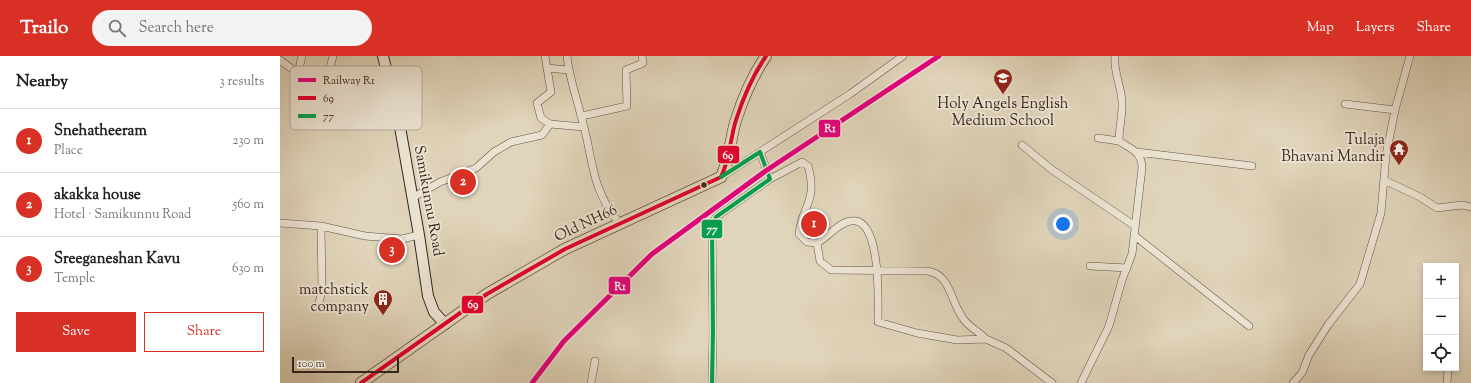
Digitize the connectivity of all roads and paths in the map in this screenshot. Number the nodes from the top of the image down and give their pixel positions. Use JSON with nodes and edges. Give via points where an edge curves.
{"nodes":[{"id":1,"x":302,"y":56,"type":"edge"},
{"id":2,"x":333,"y":56,"type":"edge"},
{"id":3,"x":383,"y":56,"type":"edge"},
{"id":4,"x":545,"y":56,"type":"edge"},
{"id":5,"x":567,"y":56,"type":"edge"},
{"id":6,"x":642,"y":56,"type":"edge"},
{"id":7,"x":766,"y":56,"type":"edge"},
{"id":8,"x":903,"y":56,"type":"edge"},
{"id":9,"x":1115,"y":56,"type":"edge"},
{"id":10,"x":1410,"y":56,"type":"edge"},
{"id":11,"x":280,"y":60,"type":"edge"},
{"id":12,"x":300,"y":66,"type":"edge"},
{"id":13,"x":330,"y":66,"type":"edge"},
{"id":14,"x":385,"y":66,"type":"edge"},
{"id":15,"x":290,"y":67,"type":"edge"},
{"id":16,"x":547,"y":68,"type":"junction"},
{"id":17,"x":568,"y":70,"type":"junction"},
{"id":18,"x":1345,"y":104,"type":"dead end"},
{"id":19,"x":1395,"y":110,"type":"junction"},
{"id":20,"x":582,"y":116,"type":"junction"},
{"id":21,"x":550,"y":124,"type":"junction"},
{"id":22,"x":584,"y":127,"type":"junction"},
{"id":23,"x":400,"y":130,"type":"edge"},
{"id":24,"x":1098,"y":138,"type":"dead end"},
{"id":25,"x":1119,"y":141,"type":"junction"},
{"id":26,"x":1022,"y":145,"type":"dead end"},
{"id":27,"x":760,"y":152,"type":"junction"},
{"id":28,"x":1137,"y":152,"type":"junction"},
{"id":29,"x":1252,"y":166,"type":"dead end"},
{"id":30,"x":721,"y":177,"type":"junction"},
{"id":31,"x":770,"y":179,"type":"junction"},
{"id":32,"x":1384,"y":180,"type":"junction"},
{"id":33,"x":412,"y":198,"type":"junction"},
{"id":34,"x":1471,"y":207,"type":"edge"},
{"id":35,"x":280,"y":223,"type":"edge"},
{"id":36,"x":620,"y":224,"type":"junction"},
{"id":37,"x":321,"y":226,"type":"junction"},
{"id":38,"x":1135,"y":226,"type":"junction"},
{"id":39,"x":419,"y":235,"type":"junction"},
{"id":40,"x":1135,"y":236,"type":"junction"},
{"id":41,"x":818,"y":243,"type":"junction"},
{"id":42,"x":1090,"y":266,"type":"dead end"},
{"id":43,"x":1127,"y":268,"type":"junction"},
{"id":44,"x":878,"y":270,"type":"junction"},
{"id":45,"x":320,"y":304,"type":"dead end"},
{"id":46,"x":445,"y":324,"type":"junction"},
{"id":47,"x":1249,"y":326,"type":"dead end"},
{"id":48,"x":986,"y":339,"type":"junction"},
{"id":49,"x":595,"y":361,"type":"dead end"},
{"id":50,"x":1448,"y":371,"type":"edge"},
{"id":51,"x":361,"y":383,"type":"edge"},
{"id":52,"x":591,"y":383,"type":"edge"},
{"id":53,"x":712,"y":383,"type":"edge"},
{"id":54,"x":1052,"y":383,"type":"edge"},
{"id":55,"x":1081,"y":383,"type":"edge"},
{"id":56,"x":1293,"y":383,"type":"edge"},
{"id":57,"x":1447,"y":383,"type":"edge"}],
"edges":[{"from":1,"to":12,"type":"street"},
{"from":2,"to":13,"type":"street"},
{"from":3,"to":14,"type":"main road","name":"Samikunnu Road"},
{"from":4,"to":16,"type":"street"},
{"from":5,"to":17,"type":"street"},
{"from":6,"to":20,"type":"street","via":[[643,63],[626,70],[627,106]]},
{"from":7,"to":30,"type":"main road","via":[[749,85],[736,120],[726,166]]},
{"from":8,"to":27,"type":"street","via":[[850,94]]},
{"from":9,"to":25,"type":"street","via":[[1114,65],[1122,106]]},
{"from":10,"to":19,"type":"street"},
{"from":11,"to":15,"type":"street"},
{"from":16,"to":17,"type":"street"},
{"from":16,"to":21,"type":"street","via":[[551,92],[537,103],[540,118]]},
{"from":17,"to":20,"type":"street"},
{"from":18,"to":19,"type":"street"},
{"from":19,"to":32,"type":"street"},
{"from":20,"to":22,"type":"street"},
{"from":21,"to":22,"type":"street"},
{"from":21,"to":33,"type":"street","via":[[542,135],[511,142],[494,152],[476,168],[440,182]]},
{"from":22,"to":36,"type":"street","via":[[591,165],[600,193],[608,210]]},
{"from":23,"to":33,"type":"main road","name":"Samikunnu Road"},
{"from":24,"to":25,"type":"street"},
{"from":25,"to":28,"type":"street"},
{"from":26,"to":38,"type":"street"},
{"from":27,"to":30,"type":"street"},
{"from":27,"to":31,"type":"street"},
{"from":28,"to":29,"type":"street"},
{"from":28,"to":38,"type":"street","via":[[1142,168]]},
{"from":30,"to":36,"type":"main road","name":"Old NH66"},
{"from":31,"to":41,"type":"street","via":[[796,163],[806,163],[812,188],[811,199],[799,234],[807,242]]},
{"from":31,"to":53,"type":"street","via":[[716,217],[712,228]]},
{"from":32,"to":34,"type":"street","via":[[1420,197],[1436,208],[1462,204]]},
{"from":32,"to":56,"type":"street","via":[[1381,213],[1360,284],[1328,325],[1309,355],[1302,373]]},
{"from":33,"to":39,"type":"main road","name":"Samikunnu Road"},
{"from":35,"to":37,"type":"street"},
{"from":36,"to":46,"type":"main road","name":"Old NH66","via":[[564,250],[487,294]]},
{"from":37,"to":39,"type":"street","via":[[365,236],[402,239]]},
{"from":37,"to":45,"type":"street"},
{"from":38,"to":40,"type":"street"},
{"from":39,"to":46,"type":"main road","name":"Samikunnu Road","via":[[428,296],[434,312]]},
{"from":40,"to":43,"type":"street"},
{"from":40,"to":47,"type":"street"},
{"from":41,"to":44,"type":"street","via":[[820,261],[831,270]]},
{"from":41,"to":44,"type":"street","via":[[849,221],[857,220],[863,223],[873,243]]},
{"from":42,"to":43,"type":"street"},
{"from":43,"to":55,"type":"street","via":[[1109,326]]},
{"from":44,"to":48,"type":"street","via":[[927,271],[941,275],[965,321]]},
{"from":44,"to":48,"type":"street","via":[[878,322],[917,333],[957,340]]},
{"from":46,"to":51,"type":"main road","name":"Old NH66"},
{"from":48,"to":54,"type":"street","via":[[1006,348]]},
{"from":49,"to":52,"type":"street"},
{"from":50,"to":57,"type":"street"}]}
